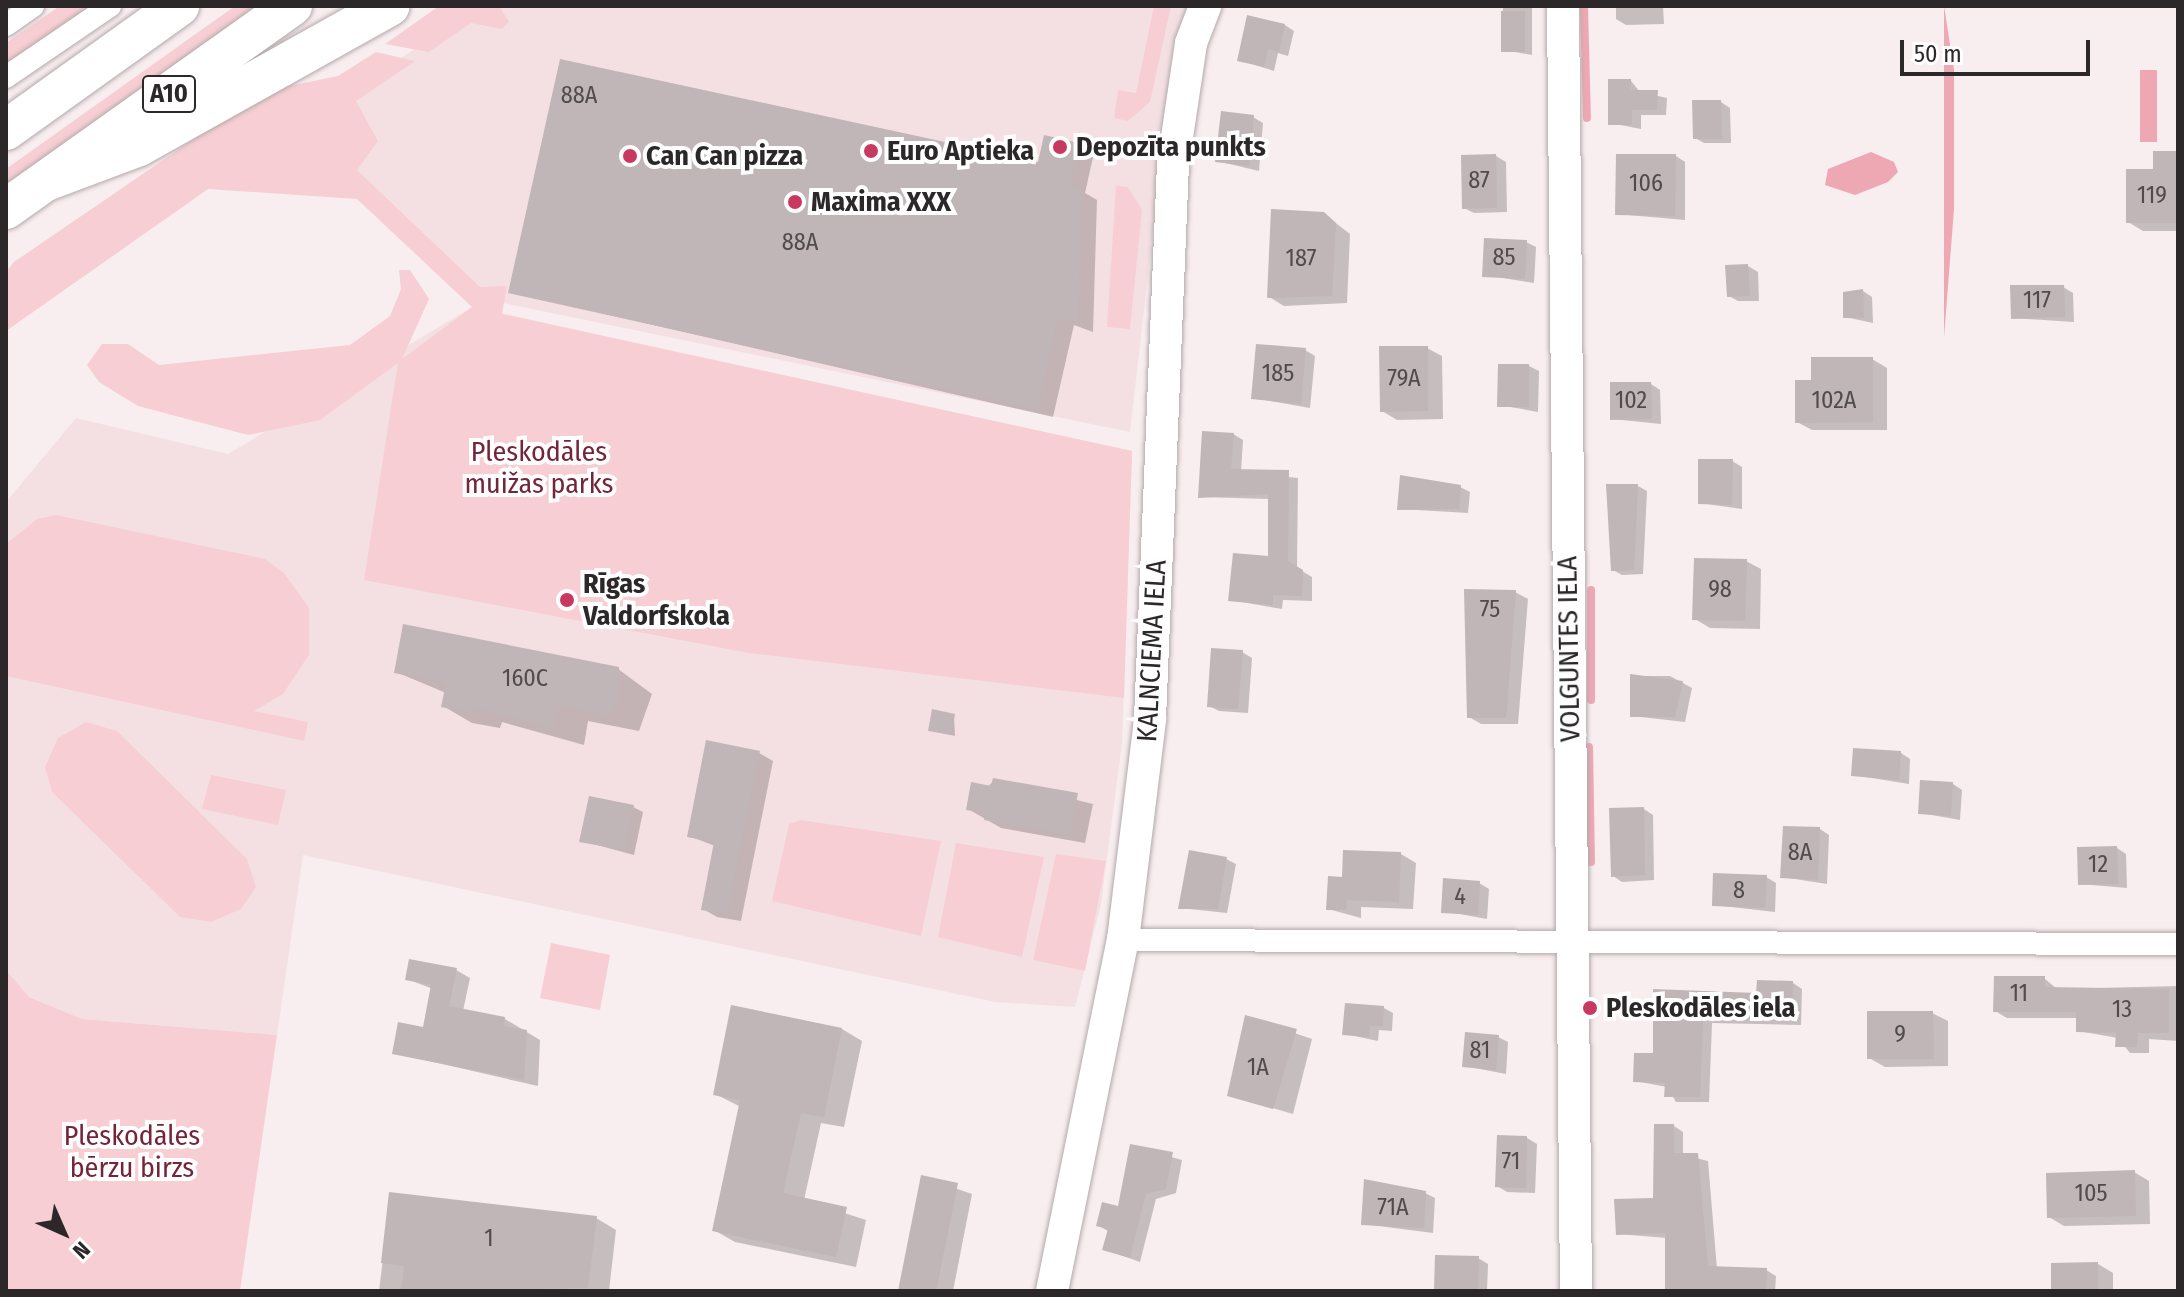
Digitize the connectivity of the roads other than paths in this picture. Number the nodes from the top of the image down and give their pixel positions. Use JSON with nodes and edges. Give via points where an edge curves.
{"nodes":[{"id":1,"x":33,"y":6,"type":"edge"},
{"id":2,"x":110,"y":6,"type":"edge"},
{"id":3,"x":179,"y":6,"type":"edge"},
{"id":4,"x":292,"y":6,"type":"edge"},
{"id":5,"x":390,"y":6,"type":"edge"},
{"id":6,"x":1205,"y":6,"type":"edge"},
{"id":7,"x":1563,"y":6,"type":"edge"},
{"id":8,"x":9,"y":18,"type":"edge"},
{"id":9,"x":6,"y":77,"type":"edge"},
{"id":10,"x":6,"y":130,"type":"edge"},
{"id":11,"x":46,"y":181,"type":"junction"},
{"id":12,"x":6,"y":209,"type":"edge"},
{"id":13,"x":1123,"y":940,"type":"junction"},
{"id":14,"x":2178,"y":944,"type":"edge"},
{"id":15,"x":1571,"y":947,"type":"junction"},
{"id":16,"x":1052,"y":1291,"type":"edge"},
{"id":17,"x":1576,"y":1291,"type":"edge"}],
"edges":[{"from":1,"to":8,"type":"street"},
{"from":2,"to":9,"type":"street"},
{"from":3,"to":10,"type":"highway","number":"A10"},
{"from":4,"to":11,"type":"highway","number":"A10"},
{"from":5,"to":11,"type":"highway","via":[[139,146]]},
{"from":6,"to":13,"type":"street","name":"KALNCIEMA IELA","via":[[1191,43],[1173,164],[1150,719]]},
{"from":7,"to":15,"type":"street","name":"VOLGUNTES IELA"},
{"from":11,"to":12,"type":"highway","number":"A10"},
{"from":13,"to":15,"type":"street"},
{"from":13,"to":16,"type":"street","name":"KALNCIEMA IELA"},
{"from":14,"to":15,"type":"street"},
{"from":15,"to":17,"type":"street","name":"VOLGUNTES IELA"}]}
